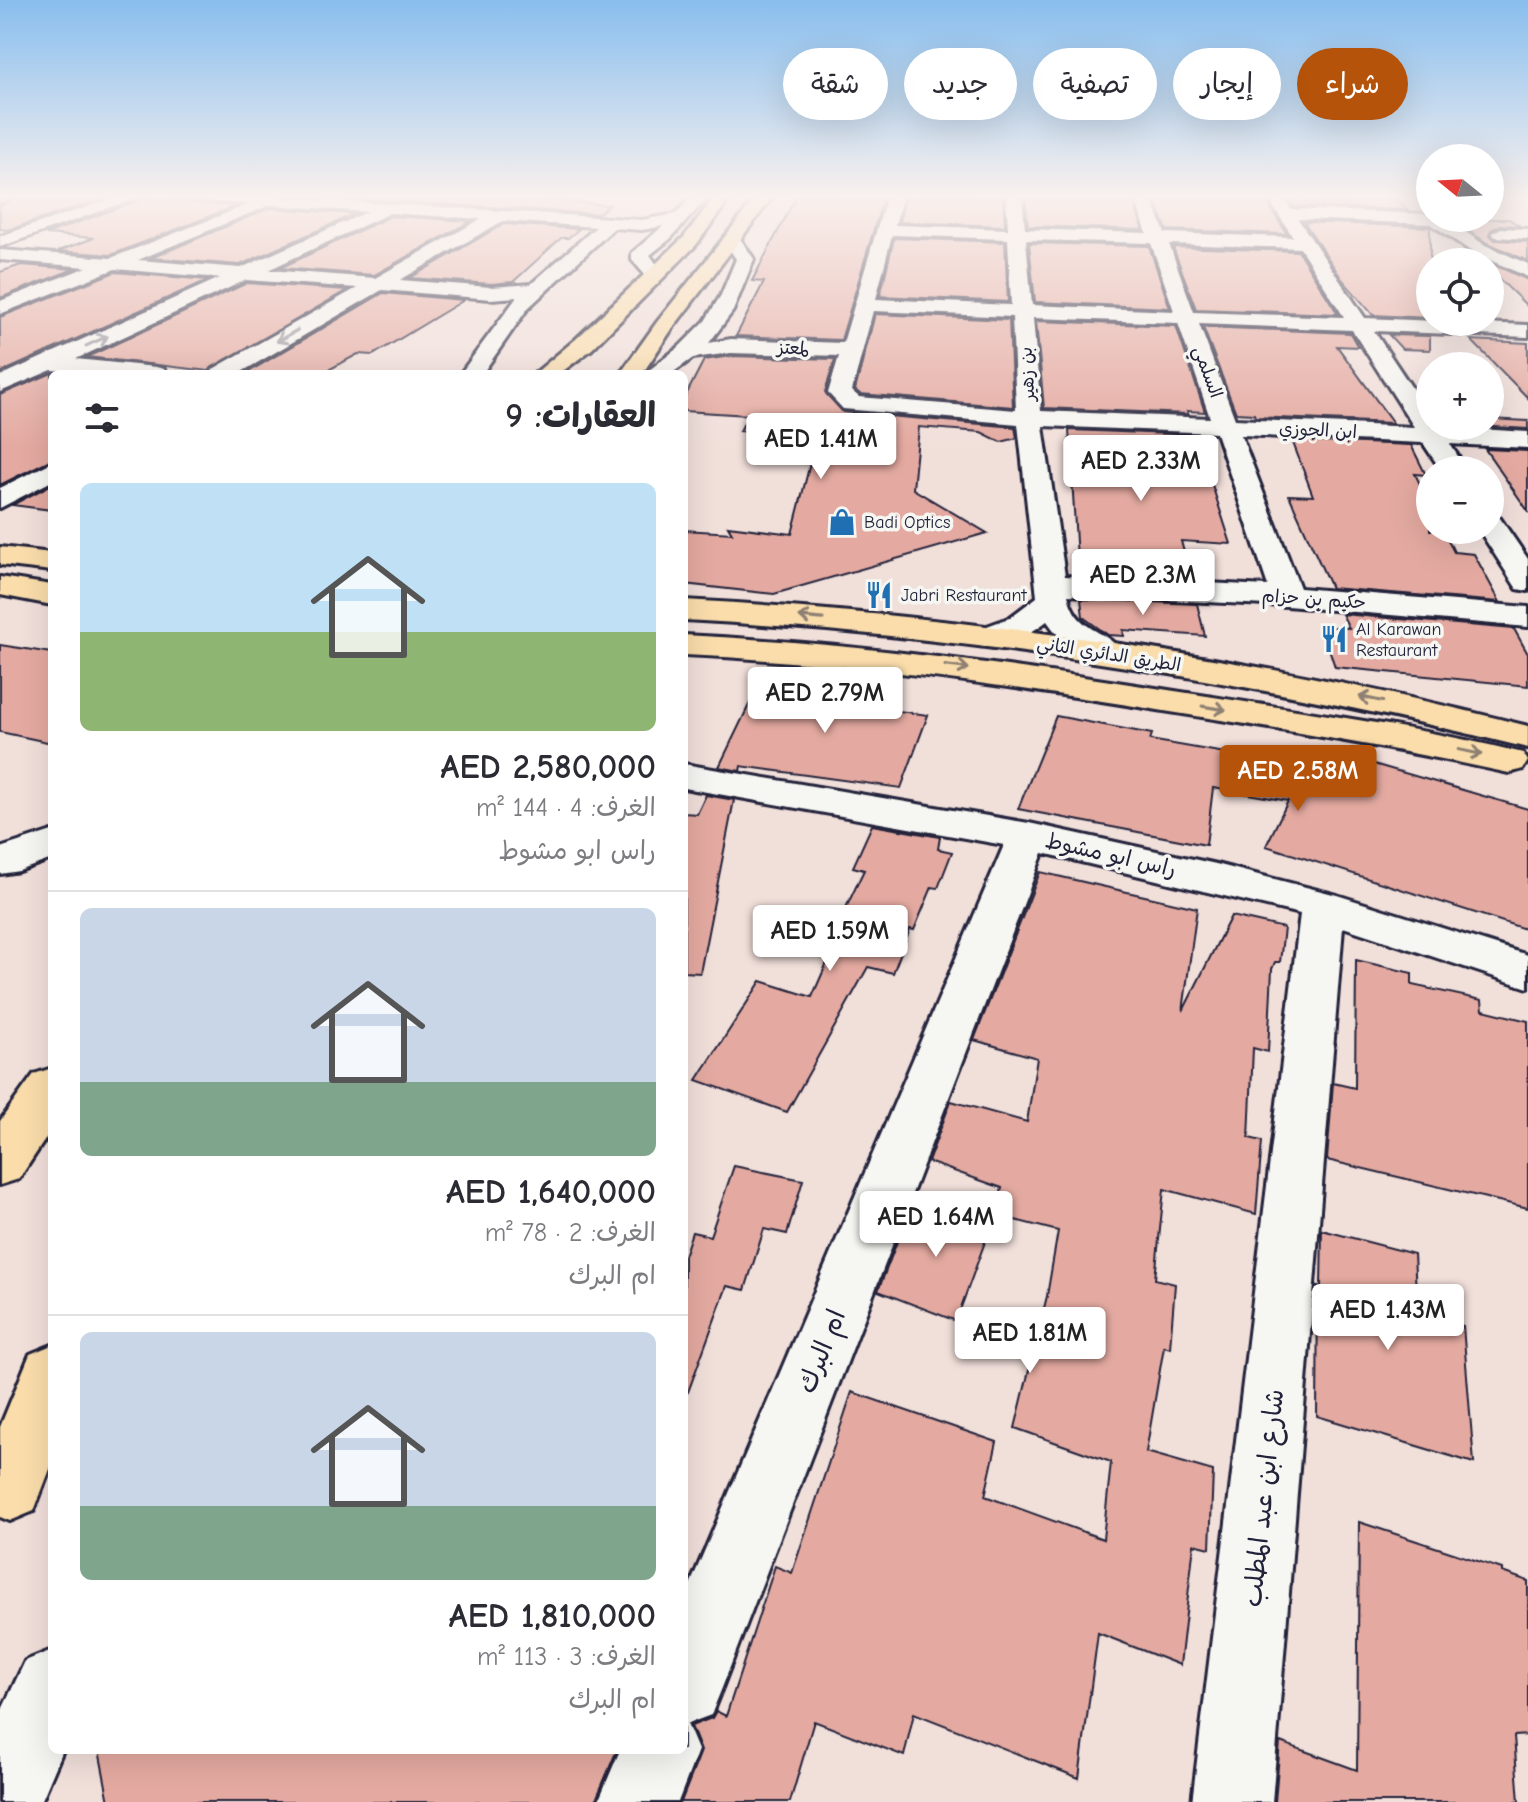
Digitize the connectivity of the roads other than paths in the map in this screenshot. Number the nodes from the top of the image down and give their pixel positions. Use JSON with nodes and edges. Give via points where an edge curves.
{"nodes":[{"id":1,"x":73,"y":279,"type":"edge"},
{"id":2,"x":235,"y":279,"type":"edge"},
{"id":3,"x":314,"y":279,"type":"edge"},
{"id":4,"x":388,"y":279,"type":"edge"},
{"id":5,"x":548,"y":279,"type":"edge"},
{"id":6,"x":648,"y":279,"type":"edge"},
{"id":7,"x":702,"y":279,"type":"edge"},
{"id":8,"x":738,"y":279,"type":"edge"},
{"id":9,"x":873,"y":279,"type":"edge"},
{"id":10,"x":1019,"y":279,"type":"edge"},
{"id":11,"x":1173,"y":279,"type":"edge"},
{"id":12,"x":1329,"y":279,"type":"edge"},
{"id":13,"x":379,"y":284,"type":"junction"},
{"id":14,"x":536,"y":290,"type":"junction"},
{"id":15,"x":866,"y":305,"type":"junction"},
{"id":16,"x":0,"y":308,"type":"edge"},
{"id":17,"x":1023,"y":311,"type":"junction"},
{"id":18,"x":1188,"y":317,"type":"junction"},
{"id":19,"x":1358,"y":323,"type":"junction"},
{"id":20,"x":1528,"y":331,"type":"edge"},
{"id":21,"x":706,"y":336,"type":"junction"},
{"id":22,"x":731,"y":346,"type":"junction"},
{"id":23,"x":578,"y":350,"type":"junction"},
{"id":24,"x":854,"y":350,"type":"junction"},
{"id":25,"x":689,"y":352,"type":"junction"},
{"id":26,"x":0,"y":358,"type":"edge"},
{"id":27,"x":48,"y":363,"type":"junction"},
{"id":28,"x":117,"y":370,"type":"edge"},
{"id":29,"x":228,"y":370,"type":"edge"},
{"id":30,"x":474,"y":370,"type":"edge"},
{"id":31,"x":550,"y":370,"type":"edge"},
{"id":32,"x":577,"y":370,"type":"edge"},
{"id":33,"x":634,"y":370,"type":"edge"},
{"id":34,"x":661,"y":370,"type":"edge"},
{"id":35,"x":0,"y":385,"type":"edge"},
{"id":36,"x":1416,"y":411,"type":"edge"},
{"id":37,"x":1029,"y":417,"type":"junction"},
{"id":38,"x":1228,"y":426,"type":"junction"},
{"id":39,"x":1416,"y":434,"type":"edge"},
{"id":40,"x":1504,"y":439,"type":"edge"},
{"id":41,"x":1528,"y":440,"type":"edge"},
{"id":42,"x":48,"y":472,"type":"edge"},
{"id":43,"x":0,"y":500,"type":"edge"},
{"id":44,"x":1503,"y":544,"type":"edge"},
{"id":45,"x":0,"y":556,"type":"edge"},
{"id":46,"x":48,"y":562,"type":"edge"},
{"id":47,"x":1528,"y":582,"type":"edge"},
{"id":48,"x":0,"y":586,"type":"edge"},
{"id":49,"x":1052,"y":593,"type":"junction"},
{"id":50,"x":48,"y":594,"type":"edge"},
{"id":51,"x":1287,"y":596,"type":"junction"},
{"id":52,"x":688,"y":597,"type":"edge"},
{"id":53,"x":688,"y":610,"type":"edge"},
{"id":54,"x":738,"y":612,"type":"junction"},
{"id":55,"x":1528,"y":617,"type":"edge"},
{"id":56,"x":988,"y":637,"type":"junction"},
{"id":57,"x":693,"y":647,"type":"edge"},
{"id":58,"x":1105,"y":652,"type":"junction"},
{"id":59,"x":1528,"y":737,"type":"edge"},
{"id":60,"x":1528,"y":765,"type":"edge"},
{"id":61,"x":688,"y":777,"type":"edge"},
{"id":62,"x":1029,"y":836,"type":"junction"},
{"id":63,"x":48,"y":845,"type":"edge"},
{"id":64,"x":1,"y":852,"type":"edge"},
{"id":65,"x":1323,"y":907,"type":"junction"},
{"id":66,"x":1528,"y":972,"type":"edge"},
{"id":67,"x":48,"y":1094,"type":"edge"},
{"id":68,"x":0,"y":1163,"type":"edge"},
{"id":69,"x":48,"y":1385,"type":"edge"},
{"id":70,"x":48,"y":1420,"type":"edge"},
{"id":71,"x":5,"y":1496,"type":"edge"},
{"id":72,"x":688,"y":1678,"type":"edge"},
{"id":73,"x":48,"y":1697,"type":"edge"},
{"id":74,"x":657,"y":1754,"type":"edge"},
{"id":75,"x":1,"y":1801,"type":"edge"},
{"id":76,"x":638,"y":1802,"type":"edge"},
{"id":77,"x":1232,"y":1802,"type":"edge"}],
"edges":[{"from":1,"to":16,"type":"street"},
{"from":27,"to":2,"type":"street","one_way":true},
{"from":3,"to":13,"type":"street"},
{"from":4,"to":13,"type":"street"},
{"from":5,"to":14,"type":"street"},
{"from":6,"to":23,"type":"main road"},
{"from":7,"to":33,"type":"main road"},
{"from":8,"to":21,"type":"street"},
{"from":9,"to":15,"type":"street","name":"ابن الجوزي"},
{"from":10,"to":17,"type":"street","name":"بن زهير"},
{"from":11,"to":18,"type":"street","name":"السلمي"},
{"from":12,"to":19,"type":"street"},
{"from":13,"to":14,"type":"street","via":[[502,293]]},
{"from":13,"to":29,"type":"street","one_way":true},
{"from":14,"to":30,"type":"street"},
{"from":15,"to":17,"type":"street"},
{"from":15,"to":24,"type":"street","name":"ابن الجوزي"},
{"from":17,"to":18,"type":"street"},
{"from":17,"to":37,"type":"street","name":"بن زهير"},
{"from":18,"to":19,"type":"street"},
{"from":18,"to":38,"type":"street","name":"السلمي"},
{"from":19,"to":20,"type":"street"},
{"from":19,"to":36,"type":"street"},
{"from":21,"to":22,"type":"street","name":"لمعتز"},
{"from":21,"to":25,"type":"street"},
{"from":22,"to":24,"type":"street","name":"لمعتز"},
{"from":22,"to":25,"type":"street","name":"لمعتز"},
{"from":23,"to":31,"type":"main road"},
{"from":23,"to":32,"type":"main road"},
{"from":24,"to":37,"type":"street","name":"ابن الجوزي","via":[[840,393],[852,404]]},
{"from":25,"to":34,"type":"street"},
{"from":26,"to":27,"type":"street"},
{"from":27,"to":28,"type":"street"},
{"from":27,"to":35,"type":"street"},
{"from":37,"to":38,"type":"street","name":"ابن الجوزي"},
{"from":37,"to":49,"type":"street","name":"بن زهير"},
{"from":38,"to":39,"type":"street","name":"ابن الجوزي"},
{"from":38,"to":51,"type":"street","name":"السلمي"},
{"from":40,"to":41,"type":"street","name":"ابن الجوزي"},
{"from":42,"to":43,"type":"street"},
{"from":44,"to":47,"type":"street"},
{"from":45,"to":46,"type":"main road"},
{"from":48,"to":50,"type":"main road"},
{"from":49,"to":51,"type":"street","name":"حكيم بن حزام"},
{"from":49,"to":56,"type":"street","via":[[1046,609]]},
{"from":49,"to":58,"type":"street","name":"بن زهير","via":[[1058,615],[1073,633]]},
{"from":51,"to":55,"type":"street","name":"حكيم بن حزام"},
{"from":52,"to":54,"type":"main road"},
{"from":53,"to":54,"type":"main road","name":"الطريق الدائري الثاني"},
{"from":56,"to":54,"type":"main road","name":"الطريق الدائري الثاني","one_way":true},
{"from":56,"to":58,"type":"main road","name":"الطريق الدائري الثاني"},
{"from":57,"to":60,"type":"main road","name":"الطريق الدائري الثاني","one_way":true,"via":[[841,655],[1007,673],[1314,723]]},
{"from":59,"to":58,"type":"main road","name":"الطريق الدائري الثاني","one_way":true,"via":[[1336,692]]},
{"from":61,"to":62,"type":"street","name":"راس ابو مشوط"},
{"from":62,"to":65,"type":"street","name":"راس ابو مشوط"},
{"from":62,"to":72,"type":"street","name":"ام البرك"},
{"from":63,"to":64,"type":"street"},
{"from":65,"to":66,"type":"street","name":"راس ابو مشوط"},
{"from":65,"to":77,"type":"street","name":"شارع ابن عبد المطلب"},
{"from":67,"to":68,"type":"main road"},
{"from":69,"to":71,"type":"main road"},
{"from":70,"to":71,"type":"main road"},
{"from":73,"to":75,"type":"street"},
{"from":74,"to":76,"type":"street"}]}
